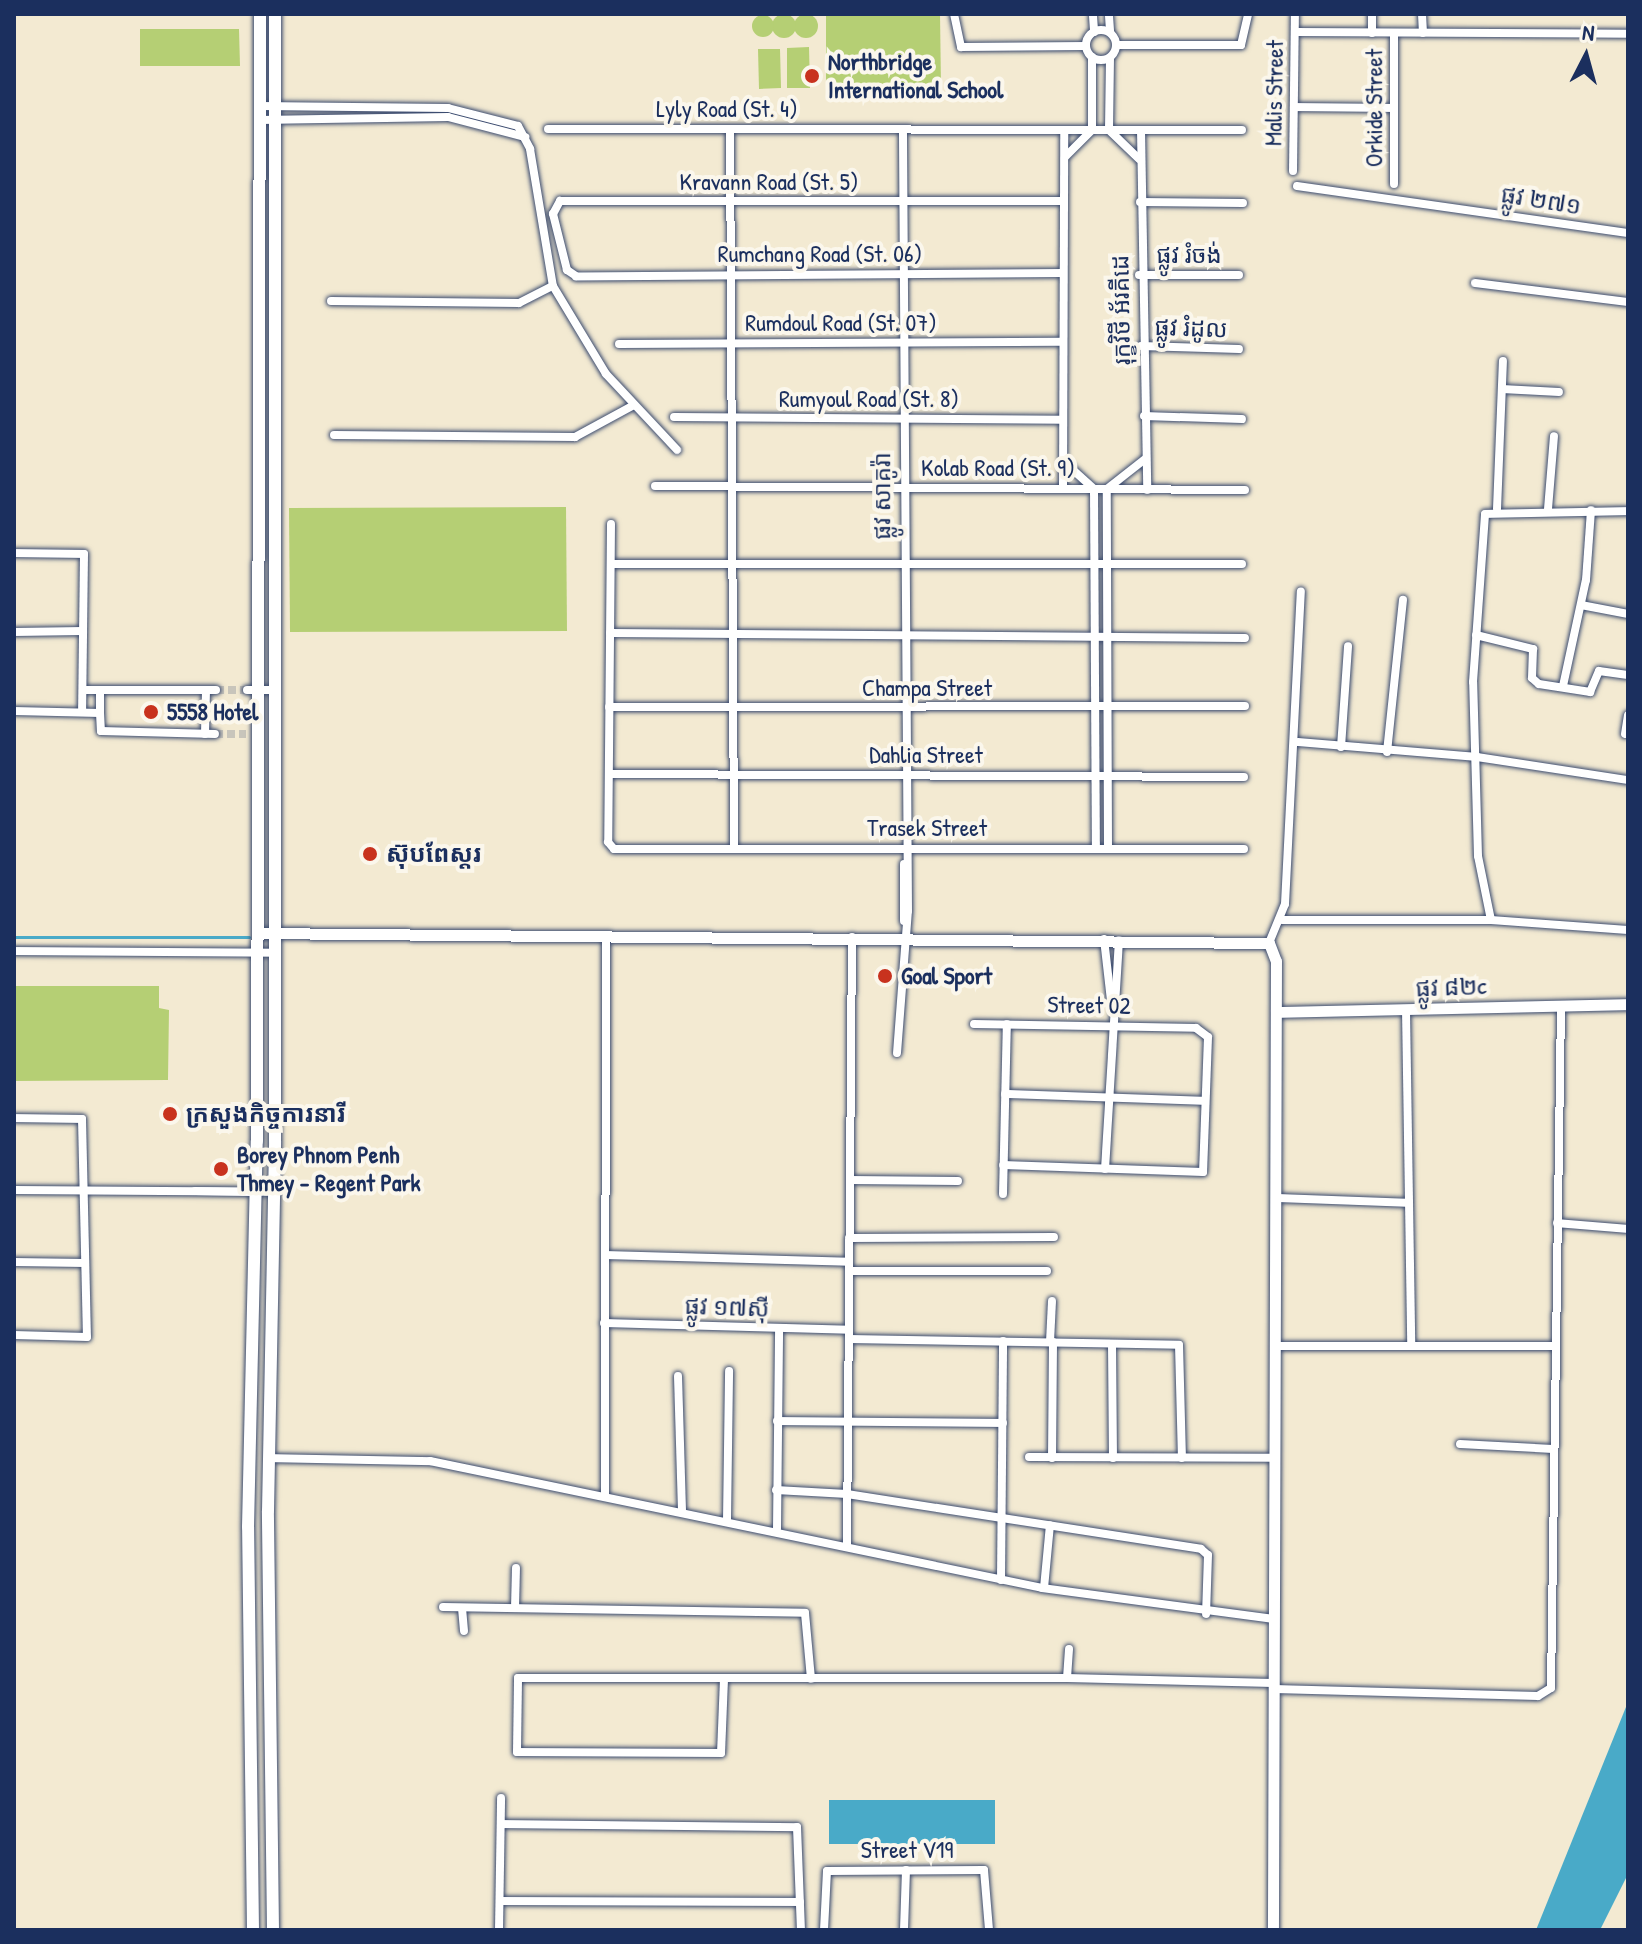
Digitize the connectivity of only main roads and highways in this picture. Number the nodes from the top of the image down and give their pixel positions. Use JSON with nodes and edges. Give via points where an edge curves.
{"nodes":[{"id":1,"x":260,"y":14,"type":"edge"},
{"id":2,"x":275,"y":14,"type":"edge"},
{"id":3,"x":253,"y":1930,"type":"edge"},
{"id":4,"x":273,"y":1930,"type":"edge"}],
"edges":[{"from":1,"to":3,"type":"main road","via":[[252,690],[258,933],[256,1192],[248,1502]]},
{"from":2,"to":4,"type":"main road","via":[[274,1192],[268,1458]]}]}
